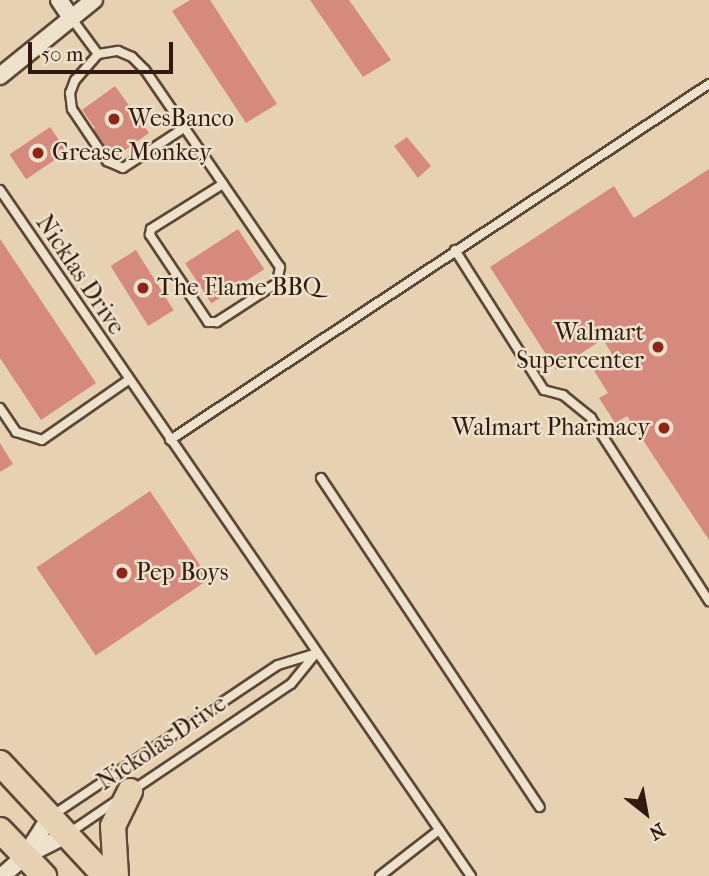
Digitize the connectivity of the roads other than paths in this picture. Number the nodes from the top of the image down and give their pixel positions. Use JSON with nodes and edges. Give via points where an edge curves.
{"nodes":[{"id":1,"x":59,"y":0,"type":"edge"},
{"id":2,"x":94,"y":0,"type":"edge"},
{"id":3,"x":72,"y":19,"type":"junction"},
{"id":4,"x":98,"y":54,"type":"junction"},
{"id":5,"x":0,"y":76,"type":"edge"},
{"id":6,"x":709,"y":84,"type":"edge"},
{"id":7,"x":184,"y":128,"type":"junction"},
{"id":8,"x":223,"y":184,"type":"junction"},
{"id":9,"x":0,"y":190,"type":"edge"},
{"id":10,"x":455,"y":250,"type":"junction"},
{"id":11,"x":127,"y":381,"type":"junction"},
{"id":12,"x":0,"y":408,"type":"edge"},
{"id":13,"x":170,"y":440,"type":"junction"},
{"id":14,"x":321,"y":478,"type":"dead end"},
{"id":15,"x":709,"y":601,"type":"edge"},
{"id":16,"x":315,"y":654,"type":"junction"},
{"id":17,"x":0,"y":763,"type":"edge"},
{"id":18,"x":130,"y":791,"type":"junction"},
{"id":19,"x":540,"y":807,"type":"dead end"},
{"id":20,"x":58,"y":826,"type":"junction"},
{"id":21,"x":0,"y":830,"type":"edge"},
{"id":22,"x":439,"y":830,"type":"junction"},
{"id":23,"x":25,"y":856,"type":"junction"},
{"id":24,"x":2,"y":876,"type":"edge"},
{"id":25,"x":44,"y":876,"type":"edge"},
{"id":26,"x":105,"y":876,"type":"edge"},
{"id":27,"x":116,"y":876,"type":"edge"},
{"id":28,"x":380,"y":876,"type":"edge"},
{"id":29,"x":471,"y":876,"type":"edge"}],
"edges":[{"from":1,"to":3,"type":"street"},
{"from":2,"to":3,"type":"street"},
{"from":3,"to":4,"type":"lane"},
{"from":3,"to":5,"type":"street"},
{"from":4,"to":7,"type":"lane","via":[[118,51],[132,57]]},
{"from":4,"to":7,"type":"lane","via":[[75,80],[70,93],[72,109],[107,161],[123,168]]},
{"from":6,"to":10,"type":"lane"},
{"from":7,"to":8,"type":"lane"},
{"from":8,"to":8,"type":"lane","via":[[282,276],[217,321],[208,322],[150,235],[151,229]]},
{"from":9,"to":11,"type":"lane","name":"Nicklas Drive"},
{"from":10,"to":13,"type":"lane"},
{"from":10,"to":15,"type":"lane","via":[[544,390],[563,395],[591,418]]},
{"from":11,"to":12,"type":"lane","via":[[42,440],[16,432]]},
{"from":11,"to":13,"type":"lane"},
{"from":13,"to":16,"type":"lane"},
{"from":14,"to":19,"type":"lane"},
{"from":16,"to":18,"type":"lane","name":"Nickolas Drive","via":[[291,684]]},
{"from":16,"to":20,"type":"lane","name":"Nickolas Drive","via":[[278,665]]},
{"from":16,"to":22,"type":"lane"},
{"from":17,"to":20,"type":"main road"},
{"from":18,"to":20,"type":"lane","name":"Nickolas Drive"},
{"from":18,"to":27,"type":"main road","via":[[113,826]]},
{"from":20,"to":23,"type":"street"},
{"from":20,"to":23,"type":"street","name":"Nickolas Drive"},
{"from":20,"to":26,"type":"main road"},
{"from":21,"to":23,"type":"main road"},
{"from":22,"to":28,"type":"lane"},
{"from":22,"to":29,"type":"lane"},
{"from":23,"to":24,"type":"street"},
{"from":23,"to":25,"type":"main road"}]}
